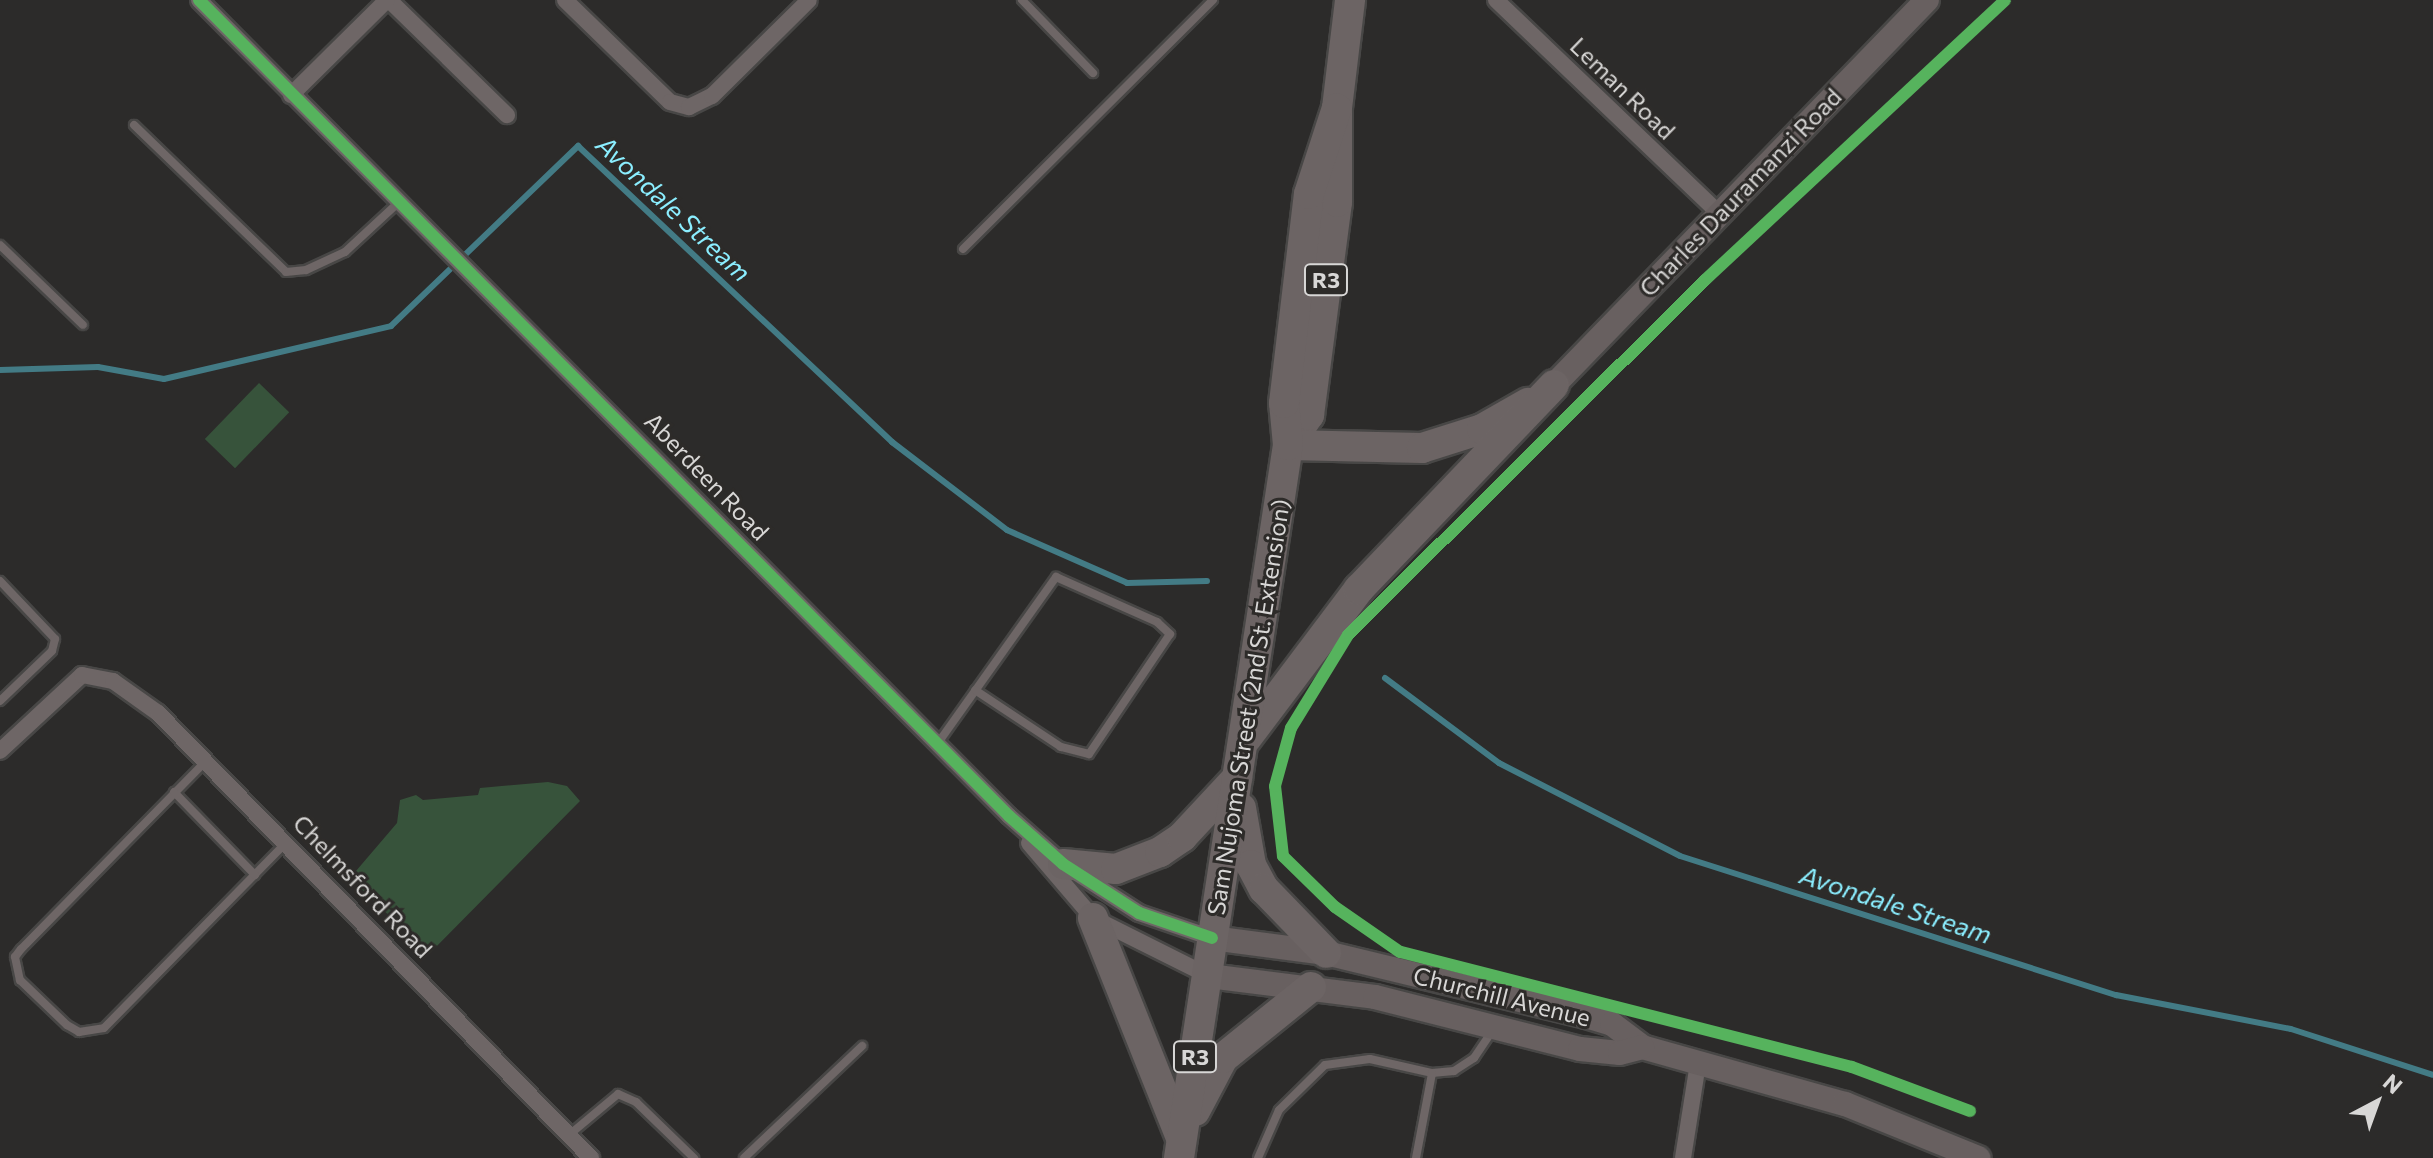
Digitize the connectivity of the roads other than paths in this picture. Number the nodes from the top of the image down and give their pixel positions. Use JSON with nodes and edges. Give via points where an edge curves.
{"nodes":[{"id":1,"x":199,"y":0,"type":"edge"},
{"id":2,"x":388,"y":0,"type":"edge"},
{"id":3,"x":565,"y":0,"type":"edge"},
{"id":4,"x":809,"y":0,"type":"edge"},
{"id":5,"x":1022,"y":0,"type":"edge"},
{"id":6,"x":1213,"y":0,"type":"edge"},
{"id":7,"x":1350,"y":0,"type":"edge"},
{"id":8,"x":1496,"y":0,"type":"edge"},
{"id":9,"x":1927,"y":0,"type":"edge"},
{"id":10,"x":1093,"y":73,"type":"dead end"},
{"id":11,"x":291,"y":95,"type":"junction"},
{"id":12,"x":507,"y":115,"type":"dead end"},
{"id":13,"x":134,"y":125,"type":"dead end"},
{"id":14,"x":403,"y":206,"type":"junction"},
{"id":15,"x":1717,"y":211,"type":"junction"},
{"id":16,"x":0,"y":245,"type":"edge"},
{"id":17,"x":963,"y":249,"type":"dead end"},
{"id":18,"x":83,"y":325,"type":"dead end"},
{"id":19,"x":1554,"y":385,"type":"junction"},
{"id":20,"x":1288,"y":445,"type":"junction"},
{"id":21,"x":0,"y":581,"type":"edge"},
{"id":22,"x":975,"y":690,"type":"junction"},
{"id":23,"x":0,"y":701,"type":"edge"},
{"id":24,"x":2,"y":743,"type":"edge"},
{"id":25,"x":938,"y":743,"type":"junction"},
{"id":26,"x":1243,"y":743,"type":"junction"},
{"id":27,"x":206,"y":761,"type":"junction"},
{"id":28,"x":1237,"y":778,"type":"junction"},
{"id":29,"x":174,"y":792,"type":"junction"},
{"id":30,"x":1009,"y":816,"type":"junction"},
{"id":31,"x":287,"y":843,"type":"junction"},
{"id":32,"x":1063,"y":864,"type":"junction"},
{"id":33,"x":255,"y":875,"type":"junction"},
{"id":34,"x":1093,"y":918,"type":"junction"},
{"id":35,"x":1212,"y":938,"type":"junction"},
{"id":36,"x":1326,"y":953,"type":"junction"},
{"id":37,"x":1209,"y":976,"type":"junction"},
{"id":38,"x":1311,"y":987,"type":"junction"},
{"id":39,"x":1493,"y":1029,"type":"junction"},
{"id":40,"x":862,"y":1046,"type":"dead end"},
{"id":41,"x":1642,"y":1047,"type":"junction"},
{"id":42,"x":1698,"y":1063,"type":"junction"},
{"id":43,"x":1432,"y":1073,"type":"junction"},
{"id":44,"x":569,"y":1135,"type":"junction"},
{"id":45,"x":1180,"y":1148,"type":"edge"},
{"id":46,"x":591,"y":1158,"type":"edge"},
{"id":47,"x":694,"y":1158,"type":"edge"},
{"id":48,"x":744,"y":1158,"type":"edge"},
{"id":49,"x":1258,"y":1158,"type":"edge"},
{"id":50,"x":1416,"y":1158,"type":"edge"},
{"id":51,"x":1683,"y":1158,"type":"edge"},
{"id":52,"x":1978,"y":1158,"type":"edge"}],
"edges":[{"from":1,"to":11,"type":"street","name":"Aberdeen Road"},
{"from":2,"to":11,"type":"street"},
{"from":2,"to":12,"type":"street"},
{"from":3,"to":4,"type":"street","via":[[670,102],[689,107],[712,96]]},
{"from":5,"to":10,"type":"lane"},
{"from":6,"to":17,"type":"lane"},
{"from":7,"to":20,"type":"highway","name":"Sam Nujoma Street (2nd St. Extension)","number":"R3","via":[[1337,108],[1337,202],[1309,415]]},
{"from":8,"to":15,"type":"street","name":"Leman Road"},
{"from":9,"to":15,"type":"main road","name":"Charles Dauramanzi Road"},
{"from":11,"to":14,"type":"street","name":"Aberdeen Road"},
{"from":13,"to":14,"type":"lane","via":[[286,272],[306,270],[345,252]]},
{"from":14,"to":25,"type":"street","name":"Aberdeen Road"},
{"from":15,"to":19,"type":"main road","name":"Charles Dauramanzi Road"},
{"from":16,"to":18,"type":"lane"},
{"from":19,"to":20,"type":"highway","via":[[1482,429],[1422,448]]},
{"from":19,"to":26,"type":"highway","via":[[1359,589]]},
{"from":20,"to":26,"type":"highway","name":"Sam Nujoma Street (2nd St. Extension)","number":"R3"},
{"from":21,"to":23,"type":"lane","via":[[55,639],[52,651]]},
{"from":22,"to":22,"type":"lane","via":[[1056,577],[1157,622],[1170,634],[1089,754],[1078,756],[1061,747]]},
{"from":22,"to":25,"type":"lane"},
{"from":24,"to":27,"type":"street","name":"Chelmsford Road","via":[[82,675],[113,681],[158,713]]},
{"from":25,"to":30,"type":"street","name":"Aberdeen Road"},
{"from":26,"to":28,"type":"highway","name":"Sam Nujoma Street (2nd St. Extension)","number":"R3"},
{"from":27,"to":29,"type":"lane"},
{"from":27,"to":31,"type":"street","name":"Chelmsford Road"},
{"from":28,"to":32,"type":"highway","via":[[1182,837],[1160,852],[1116,869]]},
{"from":28,"to":35,"type":"highway","name":"Sam Nujoma Street (2nd St. Extension)","number":"R3"},
{"from":28,"to":36,"type":"highway","via":[[1251,865],[1264,889]]},
{"from":29,"to":33,"type":"lane"},
{"from":29,"to":33,"type":"lane","via":[[21,949],[15,957],[20,980],[79,1032],[104,1028]]},
{"from":30,"to":32,"type":"street","name":"Aberdeen Road"},
{"from":30,"to":34,"type":"street","name":"Aberdeen Road","via":[[1055,879]]},
{"from":31,"to":33,"type":"lane"},
{"from":31,"to":44,"type":"street","name":"Chelmsford Road"},
{"from":32,"to":35,"type":"street","name":"Aberdeen Road","via":[[1139,913]]},
{"from":34,"to":37,"type":"street","name":"Aberdeen Road"},
{"from":34,"to":45,"type":"highway"},
{"from":35,"to":36,"type":"main road","name":"Churchill Avenue"},
{"from":35,"to":37,"type":"highway","name":"Sam Nujoma Street (2nd St. Extension)","number":"R3"},
{"from":36,"to":41,"type":"main road","name":"Churchill Avenue","via":[[1586,1016],[1612,1024]]},
{"from":37,"to":38,"type":"main road","name":"Churchill Avenue"},
{"from":37,"to":45,"type":"highway","name":"Sam Nujoma Street (2nd St. Extension)","number":"R3"},
{"from":38,"to":39,"type":"main road","name":"Churchill Avenue","via":[[1375,997]]},
{"from":38,"to":45,"type":"highway","via":[[1223,1058]]},
{"from":39,"to":41,"type":"main road","name":"Churchill Avenue","via":[[1607,1053]]},
{"from":39,"to":43,"type":"lane","via":[[1465,1066]]},
{"from":40,"to":48,"type":"lane"},
{"from":41,"to":42,"type":"main road","name":"Churchill Avenue"},
{"from":42,"to":51,"type":"street"},
{"from":42,"to":52,"type":"main road","name":"Churchill Avenue","via":[[1858,1108]]},
{"from":43,"to":49,"type":"lane","via":[[1370,1059],[1325,1065],[1279,1110]]},
{"from":43,"to":50,"type":"lane"},
{"from":44,"to":46,"type":"street","name":"Chelmsford Road"},
{"from":44,"to":47,"type":"lane","via":[[618,1094],[636,1102]]}]}
